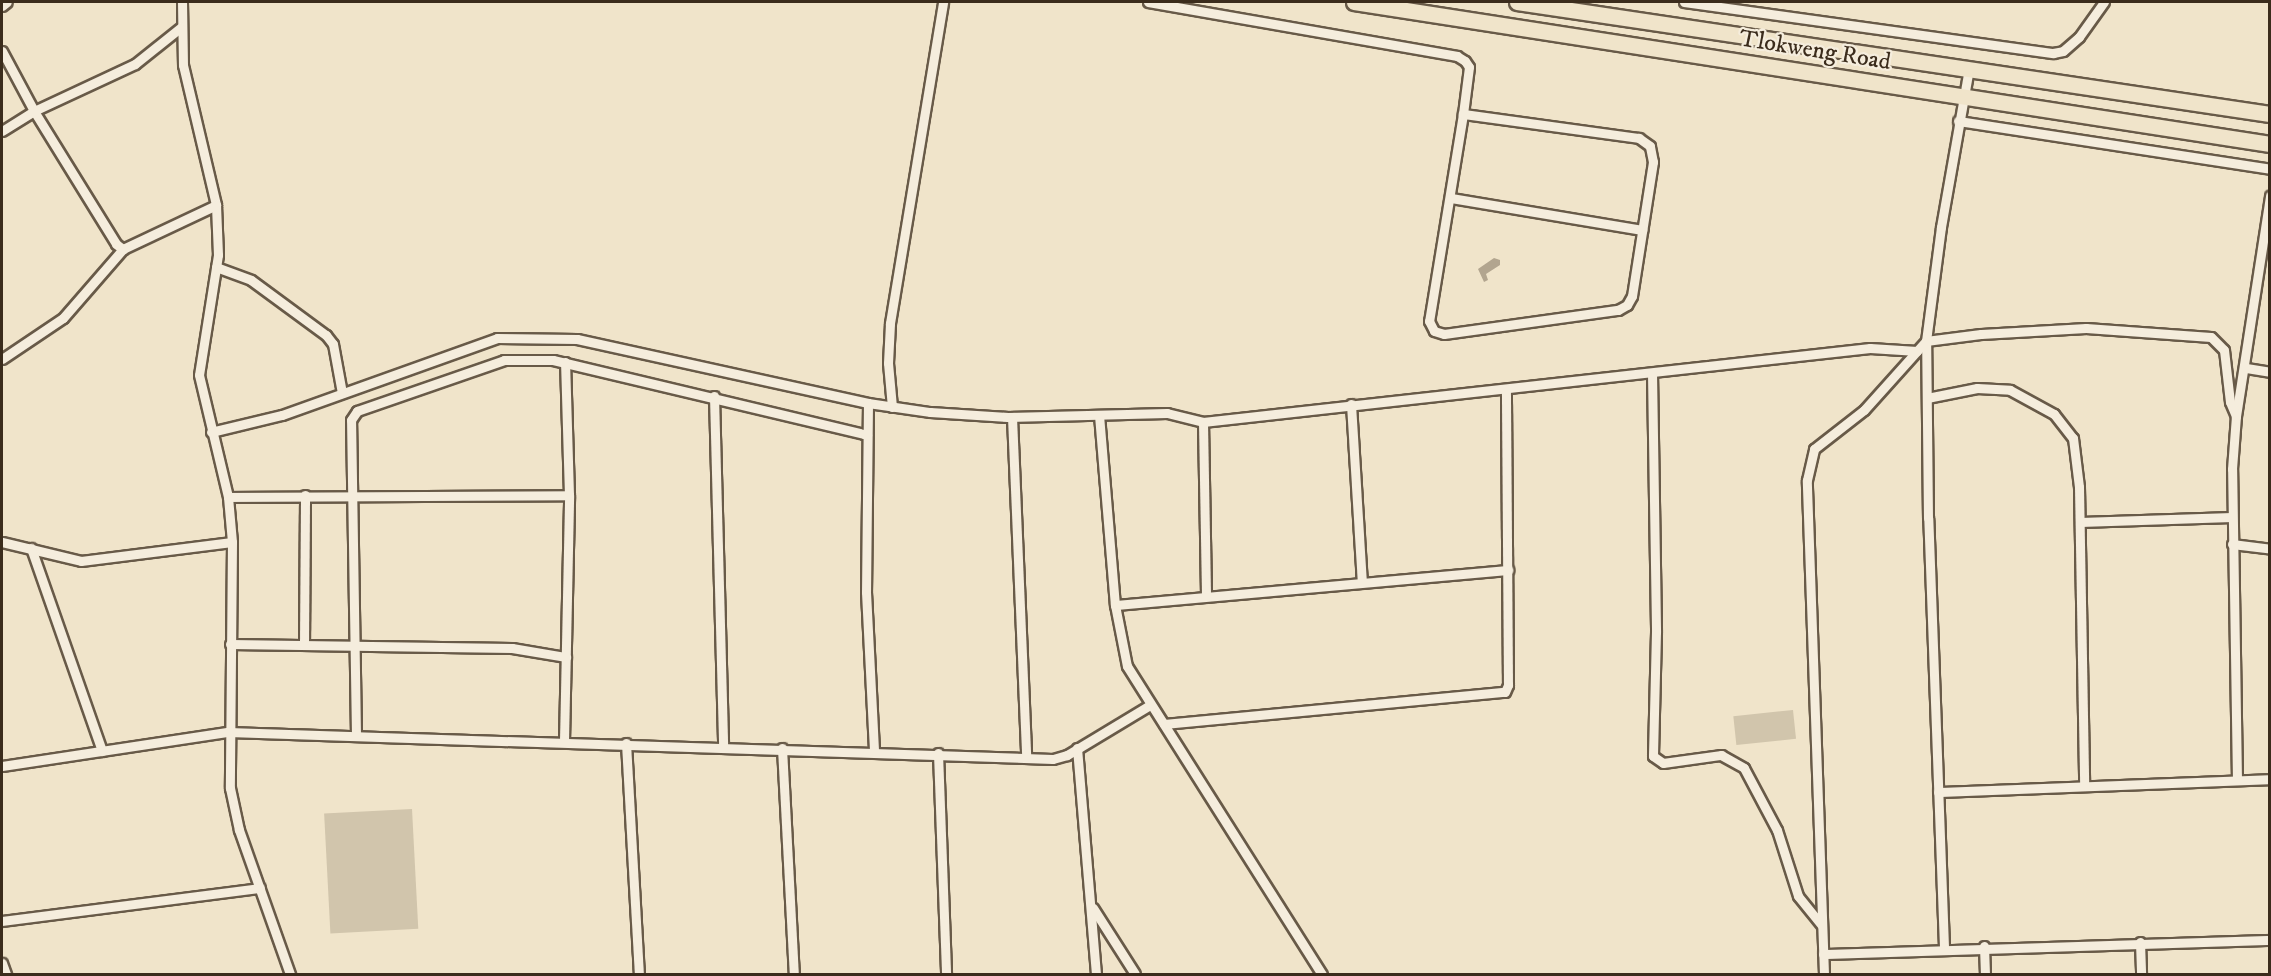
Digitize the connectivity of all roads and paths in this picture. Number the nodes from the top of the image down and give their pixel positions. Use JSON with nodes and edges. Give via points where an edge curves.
{"nodes":[{"id":1,"x":7,"y":2,"type":"edge"},
{"id":2,"x":182,"y":2,"type":"edge"},
{"id":3,"x":943,"y":2,"type":"edge"},
{"id":4,"x":1148,"y":2,"type":"edge"},
{"id":5,"x":1354,"y":2,"type":"edge"},
{"id":6,"x":1517,"y":2,"type":"edge"},
{"id":7,"x":1684,"y":2,"type":"edge"},
{"id":8,"x":2104,"y":2,"type":"edge"},
{"id":9,"x":2,"y":6,"type":"edge"},
{"id":10,"x":180,"y":28,"type":"junction"},
{"id":11,"x":2,"y":51,"type":"edge"},
{"id":12,"x":1969,"y":69,"type":"junction"},
{"id":13,"x":1961,"y":97,"type":"junction"},
{"id":14,"x":34,"y":111,"type":"junction"},
{"id":15,"x":1463,"y":114,"type":"junction"},
{"id":16,"x":2270,"y":114,"type":"edge"},
{"id":17,"x":1958,"y":121,"type":"junction"},
{"id":18,"x":2,"y":131,"type":"edge"},
{"id":19,"x":2270,"y":144,"type":"edge"},
{"id":20,"x":2270,"y":169,"type":"edge"},
{"id":21,"x":2270,"y":196,"type":"edge"},
{"id":22,"x":1451,"y":198,"type":"junction"},
{"id":23,"x":216,"y":205,"type":"junction"},
{"id":24,"x":1642,"y":230,"type":"junction"},
{"id":25,"x":123,"y":249,"type":"junction"},
{"id":26,"x":216,"y":267,"type":"junction"},
{"id":27,"x":1926,"y":341,"type":"junction"},
{"id":28,"x":1917,"y":351,"type":"junction"},
{"id":29,"x":2,"y":359,"type":"edge"},
{"id":30,"x":565,"y":362,"type":"junction"},
{"id":31,"x":2246,"y":368,"type":"junction"},
{"id":32,"x":2270,"y":372,"type":"edge"},
{"id":33,"x":1652,"y":373,"type":"junction"},
{"id":34,"x":1506,"y":389,"type":"junction"},
{"id":35,"x":342,"y":393,"type":"junction"},
{"id":36,"x":714,"y":396,"type":"junction"},
{"id":37,"x":1927,"y":398,"type":"junction"},
{"id":38,"x":868,"y":403,"type":"junction"},
{"id":39,"x":1351,"y":404,"type":"junction"},
{"id":40,"x":892,"y":407,"type":"junction"},
{"id":41,"x":1100,"y":415,"type":"junction"},
{"id":42,"x":1012,"y":417,"type":"junction"},
{"id":43,"x":2236,"y":417,"type":"junction"},
{"id":44,"x":1203,"y":422,"type":"junction"},
{"id":45,"x":211,"y":432,"type":"junction"},
{"id":46,"x":867,"y":435,"type":"junction"},
{"id":47,"x":304,"y":495,"type":"junction"},
{"id":48,"x":355,"y":495,"type":"junction"},
{"id":49,"x":569,"y":495,"type":"junction"},
{"id":50,"x":228,"y":497,"type":"junction"},
{"id":51,"x":2232,"y":517,"type":"junction"},
{"id":52,"x":2079,"y":522,"type":"junction"},
{"id":53,"x":2,"y":542,"type":"edge"},
{"id":54,"x":232,"y":542,"type":"junction"},
{"id":55,"x":2232,"y":544,"type":"junction"},
{"id":56,"x":31,"y":548,"type":"junction"},
{"id":57,"x":2270,"y":549,"type":"edge"},
{"id":58,"x":1508,"y":570,"type":"junction"},
{"id":59,"x":1362,"y":582,"type":"junction"},
{"id":60,"x":1206,"y":596,"type":"junction"},
{"id":61,"x":1115,"y":605,"type":"junction"},
{"id":62,"x":230,"y":644,"type":"junction"},
{"id":63,"x":303,"y":644,"type":"junction"},
{"id":64,"x":354,"y":644,"type":"junction"},
{"id":65,"x":566,"y":657,"type":"junction"},
{"id":66,"x":1150,"y":705,"type":"junction"},
{"id":67,"x":1164,"y":724,"type":"junction"},
{"id":68,"x":228,"y":732,"type":"junction"},
{"id":69,"x":356,"y":735,"type":"junction"},
{"id":70,"x":564,"y":741,"type":"junction"},
{"id":71,"x":626,"y":743,"type":"junction"},
{"id":72,"x":723,"y":746,"type":"junction"},
{"id":73,"x":782,"y":748,"type":"junction"},
{"id":74,"x":1077,"y":748,"type":"junction"},
{"id":75,"x":102,"y":751,"type":"junction"},
{"id":76,"x":874,"y":751,"type":"junction"},
{"id":77,"x":938,"y":753,"type":"junction"},
{"id":78,"x":1026,"y":757,"type":"junction"},
{"id":79,"x":2,"y":766,"type":"edge"},
{"id":80,"x":2270,"y":779,"type":"edge"},
{"id":81,"x":2237,"y":780,"type":"junction"},
{"id":82,"x":2084,"y":785,"type":"junction"},
{"id":83,"x":1938,"y":792,"type":"junction"},
{"id":84,"x":260,"y":888,"type":"junction"},
{"id":85,"x":1092,"y":907,"type":"junction"},
{"id":86,"x":2,"y":921,"type":"edge"},
{"id":87,"x":1822,"y":926,"type":"junction"},
{"id":88,"x":2270,"y":940,"type":"edge"},
{"id":89,"x":2140,"y":942,"type":"junction"},
{"id":90,"x":1984,"y":946,"type":"junction"},
{"id":91,"x":1944,"y":947,"type":"junction"},
{"id":92,"x":1823,"y":954,"type":"junction"},
{"id":93,"x":2,"y":963,"type":"edge"},
{"id":94,"x":6,"y":975,"type":"edge"},
{"id":95,"x":290,"y":975,"type":"edge"},
{"id":96,"x":639,"y":975,"type":"edge"},
{"id":97,"x":794,"y":975,"type":"edge"},
{"id":98,"x":946,"y":975,"type":"edge"},
{"id":99,"x":1096,"y":975,"type":"edge"},
{"id":100,"x":1135,"y":975,"type":"edge"},
{"id":101,"x":1322,"y":975,"type":"edge"},
{"id":102,"x":1824,"y":975,"type":"edge"},
{"id":103,"x":1985,"y":975,"type":"edge"},
{"id":104,"x":2141,"y":975,"type":"edge"}],
"edges":[{"from":1,"to":9,"type":"street"},
{"from":2,"to":10,"type":"street"},
{"from":3,"to":40,"type":"street","via":[[890,323]]},
{"from":4,"to":15,"type":"street","via":[[1457,56],[1469,67]]},
{"from":5,"to":13,"type":"main road","name":"Tlokweng Road"},
{"from":6,"to":12,"type":"main road","name":"Tlokweng Road"},
{"from":7,"to":8,"type":"street","via":[[2053,53],[2063,51],[2079,37]]},
{"from":10,"to":14,"type":"street","via":[[135,64]]},
{"from":10,"to":23,"type":"street","via":[[183,65]]},
{"from":11,"to":14,"type":"street"},
{"from":12,"to":13,"type":"street"},
{"from":12,"to":16,"type":"main road","name":"Tlokweng Road"},
{"from":13,"to":17,"type":"street"},
{"from":13,"to":19,"type":"main road","name":"Tlokweng Road"},
{"from":14,"to":18,"type":"street"},
{"from":14,"to":25,"type":"street"},
{"from":15,"to":22,"type":"street"},
{"from":15,"to":24,"type":"street","via":[[1645,141],[1653,162]]},
{"from":17,"to":20,"type":"street"},
{"from":17,"to":27,"type":"street"},
{"from":21,"to":31,"type":"street"},
{"from":22,"to":24,"type":"street"},
{"from":22,"to":24,"type":"street","via":[[1429,321],[1439,333],[1623,308],[1632,296]]},
{"from":23,"to":25,"type":"street"},
{"from":23,"to":26,"type":"street"},
{"from":25,"to":29,"type":"street","via":[[63,318]]},
{"from":26,"to":35,"type":"street","via":[[251,280],[326,335],[333,344]]},
{"from":26,"to":45,"type":"street","via":[[199,375]]},
{"from":27,"to":28,"type":"street"},
{"from":27,"to":37,"type":"street"},
{"from":27,"to":43,"type":"street","via":[[2086,328],[2211,337],[2224,350],[2230,402]]},
{"from":28,"to":33,"type":"street","via":[[1870,348]]},
{"from":28,"to":87,"type":"street","via":[[1864,410],[1822,440],[1810,458]]},
{"from":30,"to":36,"type":"street"},
{"from":30,"to":48,"type":"street","via":[[504,360],[357,411],[351,420]]},
{"from":30,"to":49,"type":"street"},
{"from":31,"to":32,"type":"street"},
{"from":31,"to":43,"type":"street"},
{"from":33,"to":34,"type":"street"},
{"from":33,"to":87,"type":"street","via":[[1656,621],[1653,756],[1663,763],[1721,755],[1744,768],[1777,830],[1798,896]]},
{"from":34,"to":39,"type":"street"},
{"from":34,"to":58,"type":"street"},
{"from":35,"to":38,"type":"street","via":[[498,338],[555,336]]},
{"from":35,"to":45,"type":"street","via":[[282,415]]},
{"from":36,"to":46,"type":"street"},
{"from":36,"to":72,"type":"street"},
{"from":37,"to":52,"type":"street","via":[[1994,387],[2020,394],[2054,414],[2073,438]]},
{"from":37,"to":83,"type":"street"},
{"from":38,"to":40,"type":"street"},
{"from":38,"to":46,"type":"street"},
{"from":39,"to":44,"type":"street"},
{"from":39,"to":59,"type":"street"},
{"from":40,"to":42,"type":"street"},
{"from":41,"to":42,"type":"street"},
{"from":41,"to":44,"type":"street","via":[[1167,413]]},
{"from":41,"to":61,"type":"street"},
{"from":42,"to":78,"type":"street"},
{"from":43,"to":51,"type":"street"},
{"from":44,"to":60,"type":"street"},
{"from":45,"to":50,"type":"street"},
{"from":46,"to":76,"type":"street","via":[[866,592]]},
{"from":47,"to":48,"type":"street"},
{"from":47,"to":50,"type":"street"},
{"from":47,"to":63,"type":"street"},
{"from":48,"to":49,"type":"street"},
{"from":48,"to":64,"type":"street"},
{"from":49,"to":65,"type":"street"},
{"from":50,"to":54,"type":"street"},
{"from":51,"to":52,"type":"street"},
{"from":51,"to":55,"type":"street"},
{"from":52,"to":82,"type":"street"},
{"from":53,"to":56,"type":"street"},
{"from":54,"to":56,"type":"street","via":[[81,561]]},
{"from":54,"to":62,"type":"street"},
{"from":55,"to":57,"type":"street"},
{"from":55,"to":81,"type":"street"},
{"from":56,"to":75,"type":"street"},
{"from":58,"to":59,"type":"street"},
{"from":58,"to":67,"type":"street","via":[[1508,685],[1503,694]]},
{"from":59,"to":60,"type":"street"},
{"from":60,"to":61,"type":"street"},
{"from":61,"to":66,"type":"street","via":[[1127,666]]},
{"from":62,"to":63,"type":"street"},
{"from":62,"to":68,"type":"street"},
{"from":63,"to":64,"type":"street"},
{"from":64,"to":65,"type":"street","via":[[512,648]]},
{"from":64,"to":69,"type":"street"},
{"from":65,"to":70,"type":"street"},
{"from":66,"to":67,"type":"street"},
{"from":66,"to":74,"type":"street"},
{"from":67,"to":101,"type":"street"},
{"from":68,"to":69,"type":"street"},
{"from":68,"to":75,"type":"street"},
{"from":68,"to":84,"type":"street","via":[[230,788],[239,830]]},
{"from":69,"to":70,"type":"street"},
{"from":70,"to":71,"type":"street"},
{"from":71,"to":72,"type":"street"},
{"from":71,"to":96,"type":"street"},
{"from":72,"to":73,"type":"street"},
{"from":73,"to":76,"type":"street"},
{"from":73,"to":97,"type":"street"},
{"from":74,"to":78,"type":"street","via":[[1060,758]]},
{"from":74,"to":85,"type":"street"},
{"from":75,"to":79,"type":"street"},
{"from":76,"to":77,"type":"street"},
{"from":77,"to":78,"type":"street"},
{"from":77,"to":98,"type":"street"},
{"from":80,"to":81,"type":"street"},
{"from":81,"to":82,"type":"street"},
{"from":82,"to":83,"type":"street"},
{"from":83,"to":91,"type":"street"},
{"from":84,"to":86,"type":"street"},
{"from":84,"to":95,"type":"street"},
{"from":85,"to":99,"type":"street"},
{"from":85,"to":100,"type":"street"},
{"from":87,"to":92,"type":"street"},
{"from":88,"to":89,"type":"street"},
{"from":89,"to":90,"type":"street"},
{"from":89,"to":104,"type":"street"},
{"from":90,"to":91,"type":"street"},
{"from":90,"to":103,"type":"street"},
{"from":91,"to":92,"type":"street"},
{"from":92,"to":102,"type":"street"},
{"from":93,"to":94,"type":"street"}]}
